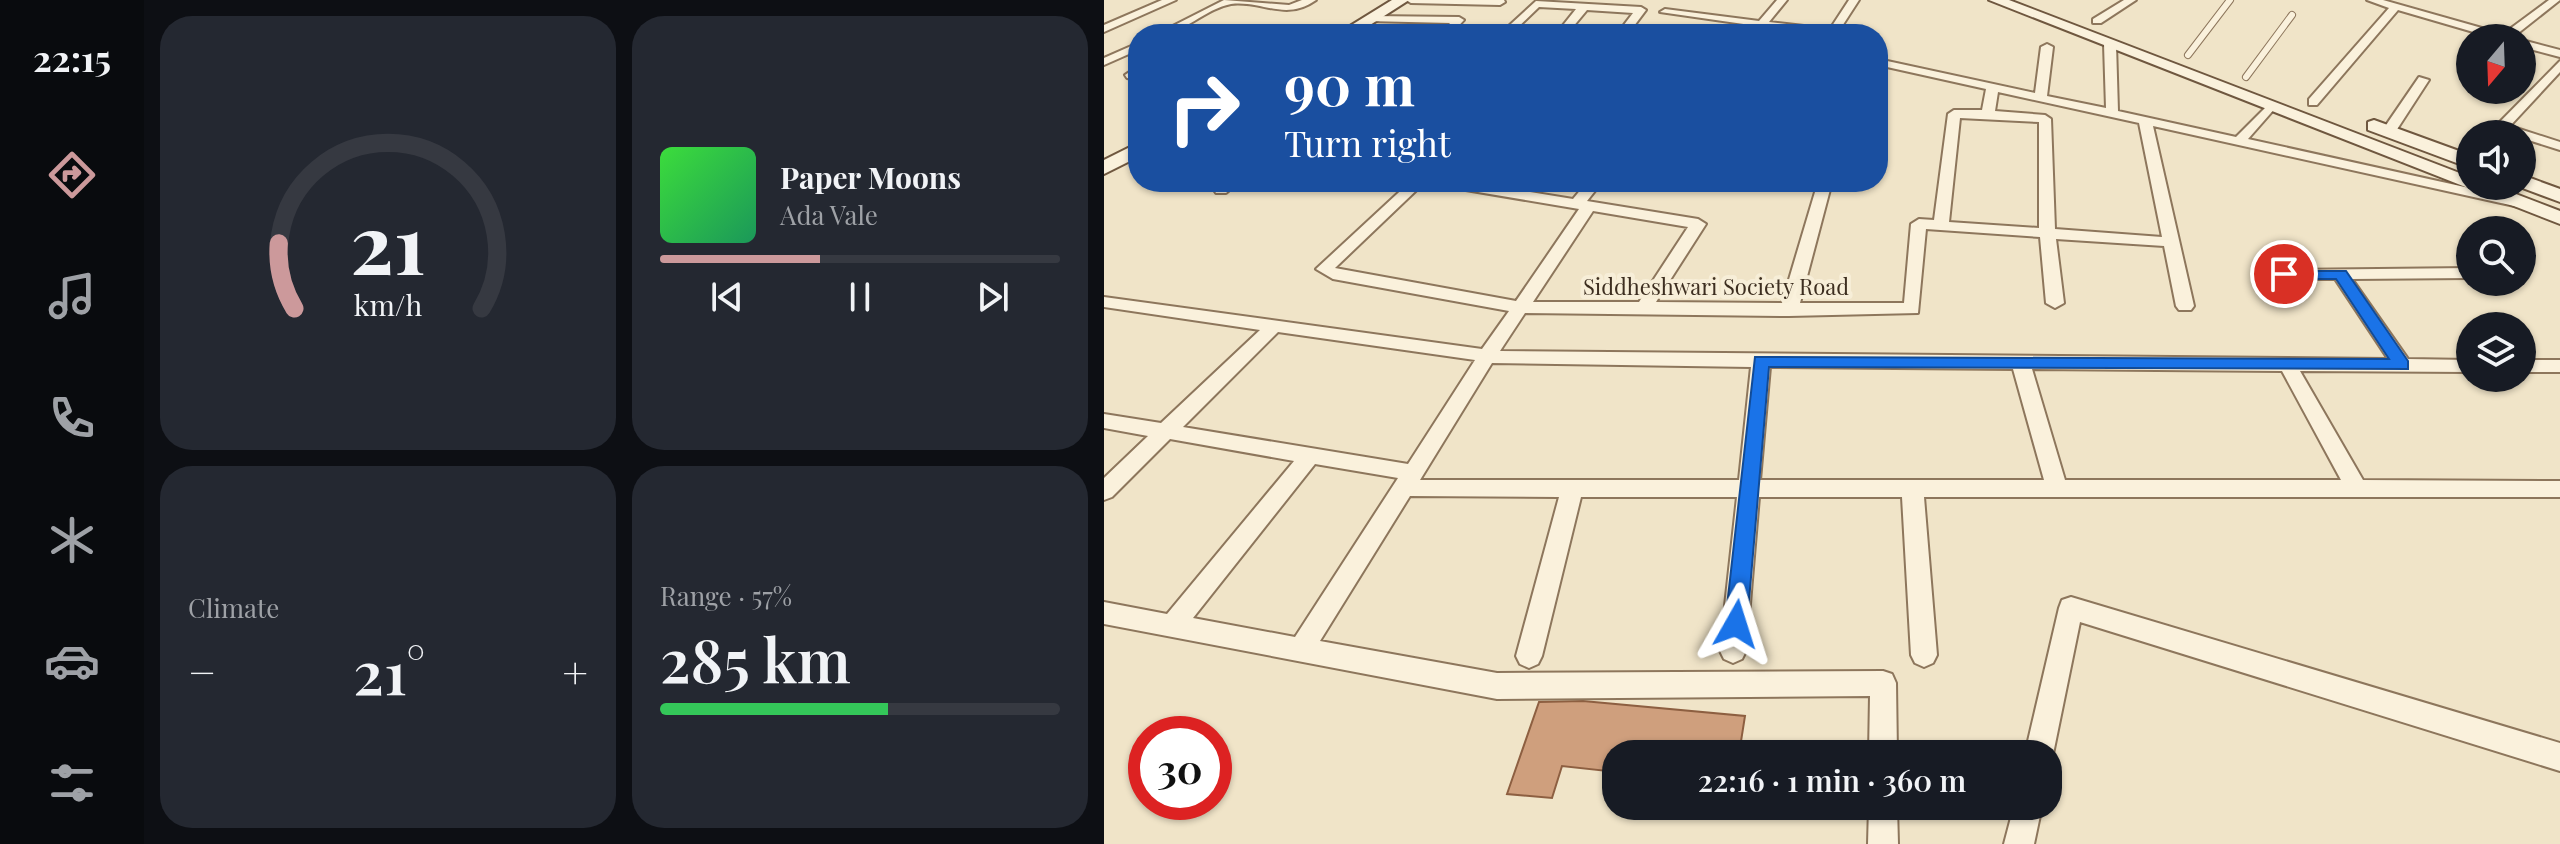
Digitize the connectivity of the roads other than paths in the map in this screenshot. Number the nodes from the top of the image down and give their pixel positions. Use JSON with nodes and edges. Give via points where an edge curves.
{"nodes":[{"id":1,"x":1171,"y":0,"type":"edge"},
{"id":2,"x":1215,"y":0,"type":"edge"},
{"id":3,"x":1311,"y":0,"type":"edge"},
{"id":4,"x":1402,"y":0,"type":"edge"},
{"id":5,"x":1411,"y":0,"type":"edge"},
{"id":6,"x":1679,"y":0,"type":"edge"},
{"id":7,"x":1782,"y":0,"type":"edge"},
{"id":8,"x":1854,"y":0,"type":"edge"},
{"id":9,"x":1996,"y":0,"type":"edge"},
{"id":10,"x":2041,"y":0,"type":"edge"},
{"id":11,"x":2131,"y":0,"type":"edge"},
{"id":12,"x":2230,"y":0,"type":"edge"},
{"id":13,"x":2372,"y":0,"type":"edge"},
{"id":14,"x":2555,"y":0,"type":"edge"},
{"id":15,"x":1230,"y":1,"type":"edge"},
{"id":16,"x":1500,"y":2,"type":"dead end"},
{"id":17,"x":1585,"y":6,"type":"junction"},
{"id":18,"x":2395,"y":7,"type":"junction"},
{"id":19,"x":2292,"y":15,"type":"dead end"},
{"id":20,"x":2089,"y":18,"type":"junction"},
{"id":21,"x":1371,"y":19,"type":"junction"},
{"id":22,"x":1405,"y":19,"type":"junction"},
{"id":23,"x":1650,"y":23,"type":"edge"},
{"id":24,"x":2055,"y":23,"type":"junction"},
{"id":25,"x":1183,"y":24,"type":"edge"},
{"id":26,"x":1362,"y":24,"type":"edge"},
{"id":27,"x":1400,"y":24,"type":"edge"},
{"id":28,"x":1455,"y":24,"type":"edge"},
{"id":29,"x":1515,"y":24,"type":"edge"},
{"id":30,"x":1570,"y":24,"type":"edge"},
{"id":31,"x":1630,"y":24,"type":"edge"},
{"id":32,"x":1762,"y":24,"type":"joint"},
{"id":33,"x":1838,"y":24,"type":"edge"},
{"id":34,"x":2456,"y":24,"type":"edge"},
{"id":35,"x":2524,"y":24,"type":"edge"},
{"id":36,"x":1104,"y":29,"type":"edge"},
{"id":37,"x":2110,"y":44,"type":"junction"},
{"id":38,"x":2047,"y":47,"type":"dead end"},
{"id":39,"x":2536,"y":47,"type":"edge"},
{"id":40,"x":1128,"y":51,"type":"edge"},
{"id":41,"x":2560,"y":54,"type":"edge"},
{"id":42,"x":2188,"y":55,"type":"junction"},
{"id":43,"x":1104,"y":62,"type":"edge"},
{"id":44,"x":1888,"y":64,"type":"edge"},
{"id":45,"x":2560,"y":65,"type":"edge"},
{"id":46,"x":2423,"y":80,"type":"dead end"},
{"id":47,"x":2258,"y":82,"type":"junction"},
{"id":48,"x":1993,"y":86,"type":"junction"},
{"id":49,"x":2293,"y":95,"type":"dead end"},
{"id":50,"x":2041,"y":97,"type":"junction"},
{"id":51,"x":2266,"y":104,"type":"junction"},
{"id":52,"x":2319,"y":105,"type":"joint"},
{"id":53,"x":2112,"y":112,"type":"junction"},
{"id":54,"x":1988,"y":114,"type":"junction"},
{"id":55,"x":2351,"y":117,"type":"dead end"},
{"id":56,"x":2145,"y":119,"type":"junction"},
{"id":57,"x":2508,"y":120,"type":"edge"},
{"id":58,"x":2389,"y":131,"type":"junction"},
{"id":59,"x":2240,"y":140,"type":"junction"},
{"id":60,"x":2536,"y":140,"type":"edge"},
{"id":61,"x":2560,"y":146,"type":"edge"},
{"id":62,"x":1128,"y":155,"type":"edge"},
{"id":63,"x":2456,"y":157,"type":"edge"},
{"id":64,"x":1104,"y":168,"type":"edge"},
{"id":65,"x":2456,"y":179,"type":"edge"},
{"id":66,"x":2536,"y":187,"type":"edge"},
{"id":67,"x":1407,"y":192,"type":"edge"},
{"id":68,"x":1516,"y":192,"type":"edge"},
{"id":69,"x":1590,"y":192,"type":"edge"},
{"id":70,"x":1822,"y":192,"type":"edge"},
{"id":71,"x":2560,"y":196,"type":"edge"},
{"id":72,"x":2513,"y":200,"type":"edge"},
{"id":73,"x":2524,"y":204,"type":"junction"},
{"id":74,"x":1583,"y":205,"type":"junction"},
{"id":75,"x":2560,"y":218,"type":"edge"},
{"id":76,"x":1941,"y":224,"type":"junction"},
{"id":77,"x":2047,"y":232,"type":"junction"},
{"id":78,"x":2169,"y":242,"type":"junction"},
{"id":79,"x":2456,"y":273,"type":"edge"},
{"id":80,"x":2284,"y":274,"type":"dead end"},
{"id":81,"x":2340,"y":274,"type":"junction"},
{"id":82,"x":1104,"y":302,"type":"edge"},
{"id":83,"x":2055,"y":303,"type":"dead end"},
{"id":84,"x":2185,"y":306,"type":"dead end"},
{"id":85,"x":1520,"y":307,"type":"junction"},
{"id":86,"x":1644,"y":308,"type":"junction"},
{"id":87,"x":1789,"y":310,"type":"junction"},
{"id":88,"x":1274,"y":326,"type":"junction"},
{"id":89,"x":1487,"y":356,"type":"junction"},
{"id":90,"x":1761,"y":361,"type":"junction"},
{"id":91,"x":2021,"y":363,"type":"junction"},
{"id":92,"x":2287,"y":364,"type":"junction"},
{"id":93,"x":2402,"y":365,"type":"junction"},
{"id":94,"x":2456,"y":366,"type":"edge"},
{"id":95,"x":2536,"y":366,"type":"edge"},
{"id":96,"x":2560,"y":366,"type":"edge"},
{"id":97,"x":1104,"y":421,"type":"edge"},
{"id":98,"x":1167,"y":430,"type":"junction"},
{"id":99,"x":1311,"y":455,"type":"junction"},
{"id":100,"x":1410,"y":481,"type":"junction"},
{"id":101,"x":1572,"y":488,"type":"junction"},
{"id":102,"x":1749,"y":488,"type":"junction"},
{"id":103,"x":1912,"y":488,"type":"junction"},
{"id":104,"x":2057,"y":489,"type":"junction"},
{"id":105,"x":2357,"y":489,"type":"junction"},
{"id":106,"x":2560,"y":489,"type":"edge"},
{"id":107,"x":1104,"y":491,"type":"edge"},
{"id":108,"x":1104,"y":613,"type":"edge"},
{"id":109,"x":1172,"y":626,"type":"junction"},
{"id":110,"x":1301,"y":650,"type":"junction"},
{"id":111,"x":1733,"y":651,"type":"dead end"},
{"id":112,"x":1924,"y":655,"type":"dead end"},
{"id":113,"x":1529,"y":656,"type":"dead end"},
{"id":114,"x":1883,"y":740,"type":"edge"},
{"id":115,"x":2042,"y":740,"type":"edge"},
{"id":116,"x":2560,"y":757,"type":"edge"},
{"id":117,"x":1883,"y":820,"type":"edge"},
{"id":118,"x":2025,"y":820,"type":"edge"},
{"id":119,"x":1883,"y":844,"type":"edge"},
{"id":120,"x":2019,"y":844,"type":"edge"}],
"edges":[{"from":1,"to":36,"type":"street"},
{"from":2,"to":15,"type":"street"},
{"from":3,"to":15,"type":"street","via":[[1290,8]]},
{"from":4,"to":21,"type":"street"},
{"from":5,"to":16,"type":"street"},
{"from":6,"to":23,"type":"street"},
{"from":7,"to":32,"type":"street"},
{"from":8,"to":33,"type":"street"},
{"from":9,"to":24,"type":"street"},
{"from":10,"to":20,"type":"street"},
{"from":11,"to":20,"type":"street"},
{"from":12,"to":42,"type":"lane"},
{"from":13,"to":18,"type":"street"},
{"from":14,"to":35,"type":"street"},
{"from":15,"to":25,"type":"street"},
{"from":17,"to":29,"type":"street","via":[[1536,4]]},
{"from":17,"to":30,"type":"street"},
{"from":17,"to":31,"type":"street","via":[[1641,10]]},
{"from":18,"to":34,"type":"street"},
{"from":18,"to":52,"type":"street"},
{"from":19,"to":47,"type":"lane"},
{"from":20,"to":24,"type":"street"},
{"from":20,"to":42,"type":"street"},
{"from":21,"to":22,"type":"street"},
{"from":21,"to":26,"type":"street"},
{"from":22,"to":27,"type":"street"},
{"from":22,"to":28,"type":"street","via":[[1459,20]]},
{"from":23,"to":32,"type":"street"},
{"from":24,"to":37,"type":"street"},
{"from":37,"to":51,"type":"street"},
{"from":37,"to":53,"type":"street"},
{"from":38,"to":50,"type":"street"},
{"from":39,"to":41,"type":"street"},
{"from":40,"to":43,"type":"street"},
{"from":42,"to":47,"type":"street"},
{"from":44,"to":48,"type":"street"},
{"from":45,"to":57,"type":"street"},
{"from":46,"to":58,"type":"street"},
{"from":47,"to":51,"type":"street","via":[[2283,91]]},
{"from":48,"to":50,"type":"street"},
{"from":48,"to":54,"type":"street"},
{"from":49,"to":52,"type":"street"},
{"from":50,"to":53,"type":"street"},
{"from":51,"to":59,"type":"street"},
{"from":51,"to":65,"type":"street"},
{"from":53,"to":56,"type":"street"},
{"from":54,"to":76,"type":"street","via":[[1954,114]]},
{"from":54,"to":77,"type":"street","via":[[2045,119]]},
{"from":55,"to":58,"type":"street"},
{"from":56,"to":59,"type":"street"},
{"from":56,"to":78,"type":"street"},
{"from":58,"to":63,"type":"street"},
{"from":59,"to":73,"type":"street"},
{"from":60,"to":61,"type":"street"},
{"from":62,"to":64,"type":"street"},
{"from":66,"to":71,"type":"street"},
{"from":67,"to":85,"type":"street","name":"Siddheshwari Society Road","via":[[1324,269]]},
{"from":68,"to":74,"type":"street"},
{"from":69,"to":74,"type":"street"},
{"from":70,"to":87,"type":"street"},
{"from":72,"to":73,"type":"street"},
{"from":73,"to":75,"type":"street"},
{"from":74,"to":85,"type":"street"},
{"from":74,"to":86,"type":"street","via":[[1698,224]]},
{"from":76,"to":77,"type":"street"},
{"from":76,"to":87,"type":"street","name":"Siddheshwari Society Road","via":[[1919,224],[1917,229],[1912,309]]},
{"from":77,"to":78,"type":"street"},
{"from":77,"to":83,"type":"street"},
{"from":78,"to":84,"type":"street"},
{"from":79,"to":81,"type":"street"},
{"from":80,"to":81,"type":"street"},
{"from":81,"to":93,"type":"street"},
{"from":82,"to":88,"type":"street"},
{"from":85,"to":86,"type":"street","name":"Siddheshwari Society Road"},
{"from":85,"to":89,"type":"street"},
{"from":86,"to":87,"type":"street","name":"Siddheshwari Society Road"},
{"from":88,"to":89,"type":"street"},
{"from":88,"to":98,"type":"street"},
{"from":89,"to":90,"type":"street"},
{"from":89,"to":100,"type":"street"},
{"from":90,"to":91,"type":"street"},
{"from":90,"to":102,"type":"street"},
{"from":91,"to":92,"type":"street"},
{"from":91,"to":104,"type":"street"},
{"from":92,"to":93,"type":"street"},
{"from":92,"to":105,"type":"street"},
{"from":93,"to":94,"type":"street"},
{"from":95,"to":96,"type":"street"},
{"from":97,"to":98,"type":"street"},
{"from":98,"to":99,"type":"street"},
{"from":98,"to":107,"type":"street"},
{"from":99,"to":100,"type":"street"},
{"from":99,"to":109,"type":"street"},
{"from":100,"to":101,"type":"street"},
{"from":100,"to":110,"type":"street"},
{"from":101,"to":102,"type":"street"},
{"from":101,"to":113,"type":"street"},
{"from":102,"to":103,"type":"street"},
{"from":102,"to":111,"type":"street"},
{"from":103,"to":104,"type":"street"},
{"from":103,"to":112,"type":"street"},
{"from":104,"to":105,"type":"street"},
{"from":105,"to":106,"type":"street"},
{"from":108,"to":109,"type":"street"},
{"from":109,"to":110,"type":"street"},
{"from":110,"to":114,"type":"street","via":[[1497,686],[1883,683]]},
{"from":115,"to":116,"type":"street","via":[[2071,608]]},
{"from":117,"to":119,"type":"street"},
{"from":118,"to":120,"type":"street"}]}
